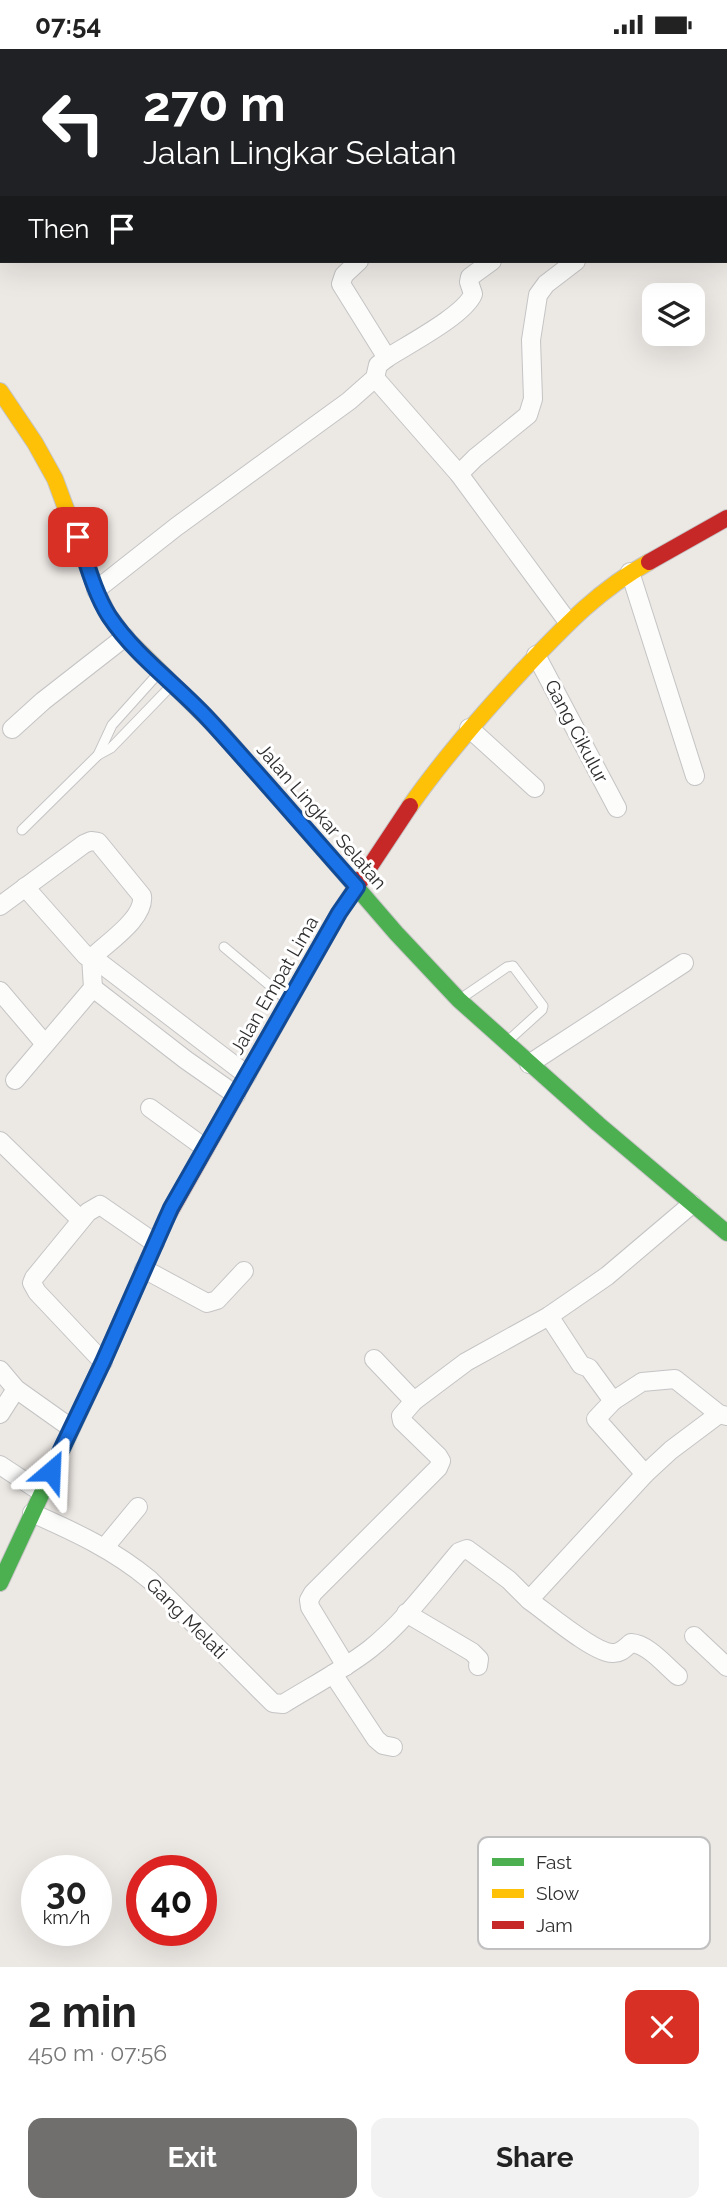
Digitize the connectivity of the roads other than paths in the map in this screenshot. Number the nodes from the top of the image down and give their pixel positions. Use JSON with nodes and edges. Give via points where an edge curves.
{"nodes":[{"id":1,"x":357,"y":263,"type":"edge"},
{"id":2,"x":489,"y":263,"type":"edge"},
{"id":3,"x":573,"y":263,"type":"edge"},
{"id":4,"x":387,"y":358,"type":"junction"},
{"id":5,"x":375,"y":378,"type":"junction"},
{"id":6,"x":0,"y":391,"type":"edge"},
{"id":7,"x":459,"y":474,"type":"junction"},
{"id":8,"x":727,"y":518,"type":"edge"},
{"id":9,"x":630,"y":572,"type":"junction"},
{"id":10,"x":96,"y":590,"type":"junction"},
{"id":11,"x":568,"y":622,"type":"junction"},
{"id":12,"x":125,"y":637,"type":"junction"},
{"id":13,"x":536,"y":655,"type":"junction"},
{"id":14,"x":159,"y":672,"type":"junction"},
{"id":15,"x":173,"y":685,"type":"junction"},
{"id":16,"x":12,"y":729,"type":"dead end"},
{"id":17,"x":469,"y":729,"type":"junction"},
{"id":18,"x":98,"y":755,"type":"junction"},
{"id":19,"x":695,"y":776,"type":"dead end"},
{"id":20,"x":535,"y":787,"type":"dead end"},
{"id":21,"x":617,"y":808,"type":"dead end"},
{"id":22,"x":22,"y":830,"type":"dead end"},
{"id":23,"x":25,"y":887,"type":"junction"},
{"id":24,"x":357,"y":887,"type":"junction"},
{"id":25,"x":0,"y":907,"type":"edge"},
{"id":26,"x":224,"y":947,"type":"dead end"},
{"id":27,"x":91,"y":957,"type":"junction"},
{"id":28,"x":684,"y":963,"type":"dead end"},
{"id":29,"x":93,"y":988,"type":"junction"},
{"id":30,"x":0,"y":991,"type":"edge"},
{"id":31,"x":458,"y":1000,"type":"junction"},
{"id":32,"x":289,"y":1001,"type":"junction"},
{"id":33,"x":506,"y":1043,"type":"junction"},
{"id":34,"x":45,"y":1044,"type":"junction"},
{"id":35,"x":530,"y":1064,"type":"junction"},
{"id":36,"x":247,"y":1075,"type":"junction"},
{"id":37,"x":15,"y":1080,"type":"dead end"},
{"id":38,"x":236,"y":1095,"type":"junction"},
{"id":39,"x":150,"y":1108,"type":"dead end"},
{"id":40,"x":0,"y":1141,"type":"edge"},
{"id":41,"x":205,"y":1148,"type":"junction"},
{"id":42,"x":692,"y":1204,"type":"junction"},
{"id":43,"x":81,"y":1220,"type":"junction"},
{"id":44,"x":727,"y":1233,"type":"edge"},
{"id":45,"x":155,"y":1243,"type":"junction"},
{"id":46,"x":144,"y":1269,"type":"junction"},
{"id":47,"x":244,"y":1271,"type":"dead end"},
{"id":48,"x":549,"y":1316,"type":"junction"},
{"id":49,"x":374,"y":1359,"type":"dead end"},
{"id":50,"x":103,"y":1362,"type":"junction"},
{"id":51,"x":0,"y":1370,"type":"edge"},
{"id":52,"x":16,"y":1389,"type":"junction"},
{"id":53,"x":414,"y":1401,"type":"junction"},
{"id":54,"x":614,"y":1401,"type":"junction"},
{"id":55,"x":0,"y":1414,"type":"edge"},
{"id":56,"x":723,"y":1415,"type":"edge"},
{"id":57,"x":71,"y":1428,"type":"junction"},
{"id":58,"x":0,"y":1465,"type":"edge"},
{"id":59,"x":645,"y":1474,"type":"junction"},
{"id":60,"x":41,"y":1492,"type":"junction"},
{"id":61,"x":138,"y":1507,"type":"dead end"},
{"id":62,"x":32,"y":1513,"type":"junction"},
{"id":63,"x":105,"y":1548,"type":"junction"},
{"id":64,"x":0,"y":1583,"type":"edge"},
{"id":65,"x":529,"y":1600,"type":"junction"},
{"id":66,"x":406,"y":1613,"type":"junction"},
{"id":67,"x":694,"y":1636,"type":"dead end"},
{"id":68,"x":478,"y":1666,"type":"dead end"},
{"id":69,"x":727,"y":1667,"type":"edge"},
{"id":70,"x":339,"y":1670,"type":"junction"},
{"id":71,"x":678,"y":1676,"type":"dead end"},
{"id":72,"x":393,"y":1747,"type":"dead end"}],
"edges":[{"from":1,"to":4,"type":"street","via":[[341,283]]},
{"from":2,"to":4,"type":"street","via":[[470,277],[473,294],[466,305]]},
{"from":3,"to":7,"type":"street","via":[[538,295],[531,340],[533,399],[528,415]]},
{"from":4,"to":5,"type":"street","via":[[378,365]]},
{"from":5,"to":7,"type":"street"},
{"from":5,"to":10,"type":"street"},
{"from":6,"to":10,"type":"main road","name":"Jalan Lingkar Selatan","via":[[55,479]]},
{"from":7,"to":11,"type":"street"},
{"from":8,"to":9,"type":"main road","name":"Jalan Empat Lima"},
{"from":9,"to":11,"type":"main road","name":"Jalan Empat Lima"},
{"from":9,"to":19,"type":"street"},
{"from":10,"to":12,"type":"main road","name":"Jalan Lingkar Selatan"},
{"from":11,"to":13,"type":"main road","name":"Jalan Empat Lima"},
{"from":12,"to":14,"type":"main road","name":"Jalan Lingkar Selatan"},
{"from":12,"to":16,"type":"street"},
{"from":13,"to":17,"type":"main road","name":"Jalan Empat Lima"},
{"from":13,"to":21,"type":"street","name":"Gang Cikulur"},
{"from":14,"to":15,"type":"main road","name":"Jalan Lingkar Selatan"},
{"from":14,"to":18,"type":"lane","via":[[112,725]]},
{"from":15,"to":18,"type":"lane","via":[[111,748]]},
{"from":15,"to":24,"type":"main road","name":"Jalan Lingkar Selatan","via":[[208,717]]},
{"from":17,"to":20,"type":"street"},
{"from":17,"to":24,"type":"main road","name":"Jalan Empat Lima","via":[[408,809]]},
{"from":18,"to":22,"type":"lane"},
{"from":23,"to":25,"type":"street"},
{"from":23,"to":27,"type":"street"},
{"from":23,"to":27,"type":"street","via":[[84,844],[98,842],[142,896],[143,904]]},
{"from":24,"to":31,"type":"main road","name":"Jalan Lingkar Selatan"},
{"from":24,"to":32,"type":"main road","name":"Jalan Empat Lima"},
{"from":26,"to":32,"type":"lane"},
{"from":27,"to":29,"type":"street"},
{"from":27,"to":36,"type":"street"},
{"from":28,"to":35,"type":"street"},
{"from":29,"to":34,"type":"street"},
{"from":29,"to":38,"type":"street"},
{"from":30,"to":34,"type":"street"},
{"from":31,"to":33,"type":"main road","name":"Jalan Lingkar Selatan"},
{"from":31,"to":33,"type":"lane","via":[[513,966],[543,1006]]},
{"from":32,"to":36,"type":"main road","name":"Jalan Empat Lima"},
{"from":33,"to":35,"type":"main road","name":"Jalan Lingkar Selatan"},
{"from":34,"to":37,"type":"street"},
{"from":35,"to":42,"type":"main road","name":"Jalan Lingkar Selatan"},
{"from":36,"to":38,"type":"main road","name":"Jalan Empat Lima"},
{"from":38,"to":41,"type":"main road","name":"Jalan Empat Lima"},
{"from":39,"to":41,"type":"street"},
{"from":40,"to":43,"type":"street"},
{"from":41,"to":45,"type":"main road","name":"Jalan Empat Lima"},
{"from":42,"to":44,"type":"main road","name":"Jalan Lingkar Selatan"},
{"from":42,"to":48,"type":"street","via":[[607,1276]]},
{"from":43,"to":45,"type":"street","via":[[100,1205]]},
{"from":43,"to":50,"type":"street","via":[[32,1283]]},
{"from":45,"to":46,"type":"main road","name":"Jalan Empat Lima"},
{"from":46,"to":47,"type":"street","via":[[207,1303],[217,1300]]},
{"from":46,"to":50,"type":"main road","name":"Jalan Empat Lima"},
{"from":48,"to":53,"type":"street","via":[[466,1362]]},
{"from":48,"to":54,"type":"street","via":[[581,1365]]},
{"from":49,"to":53,"type":"street"},
{"from":50,"to":57,"type":"main road","name":"Jalan Empat Lima"},
{"from":51,"to":52,"type":"street"},
{"from":52,"to":55,"type":"street"},
{"from":52,"to":57,"type":"street"},
{"from":53,"to":70,"type":"street","via":[[401,1416],[402,1422],[438,1456],[438,1468],[309,1600]]},
{"from":54,"to":56,"type":"street","via":[[642,1382],[675,1379]]},
{"from":54,"to":59,"type":"street","via":[[596,1419]]},
{"from":56,"to":59,"type":"street"},
{"from":57,"to":60,"type":"main road","name":"Jalan Empat Lima"},
{"from":58,"to":60,"type":"street"},
{"from":59,"to":65,"type":"street"},
{"from":60,"to":62,"type":"main road","name":"Jalan Empat Lima"},
{"from":61,"to":63,"type":"street"},
{"from":62,"to":63,"type":"street","name":"Gang Melati"},
{"from":62,"to":64,"type":"main road","name":"Jalan Empat Lima"},
{"from":63,"to":70,"type":"street","name":"Gang Melati","via":[[150,1580],[273,1703],[283,1704]]},
{"from":65,"to":66,"type":"street","name":"Gang Melati","via":[[467,1549],[458,1552]]},
{"from":65,"to":71,"type":"street","via":[[592,1646],[610,1654],[637,1644]]},
{"from":66,"to":68,"type":"street","via":[[472,1652],[479,1659]]},
{"from":66,"to":70,"type":"street","name":"Gang Melati","via":[[372,1648]]},
{"from":67,"to":69,"type":"street"},
{"from":70,"to":72,"type":"street","via":[[376,1739]]}]}
